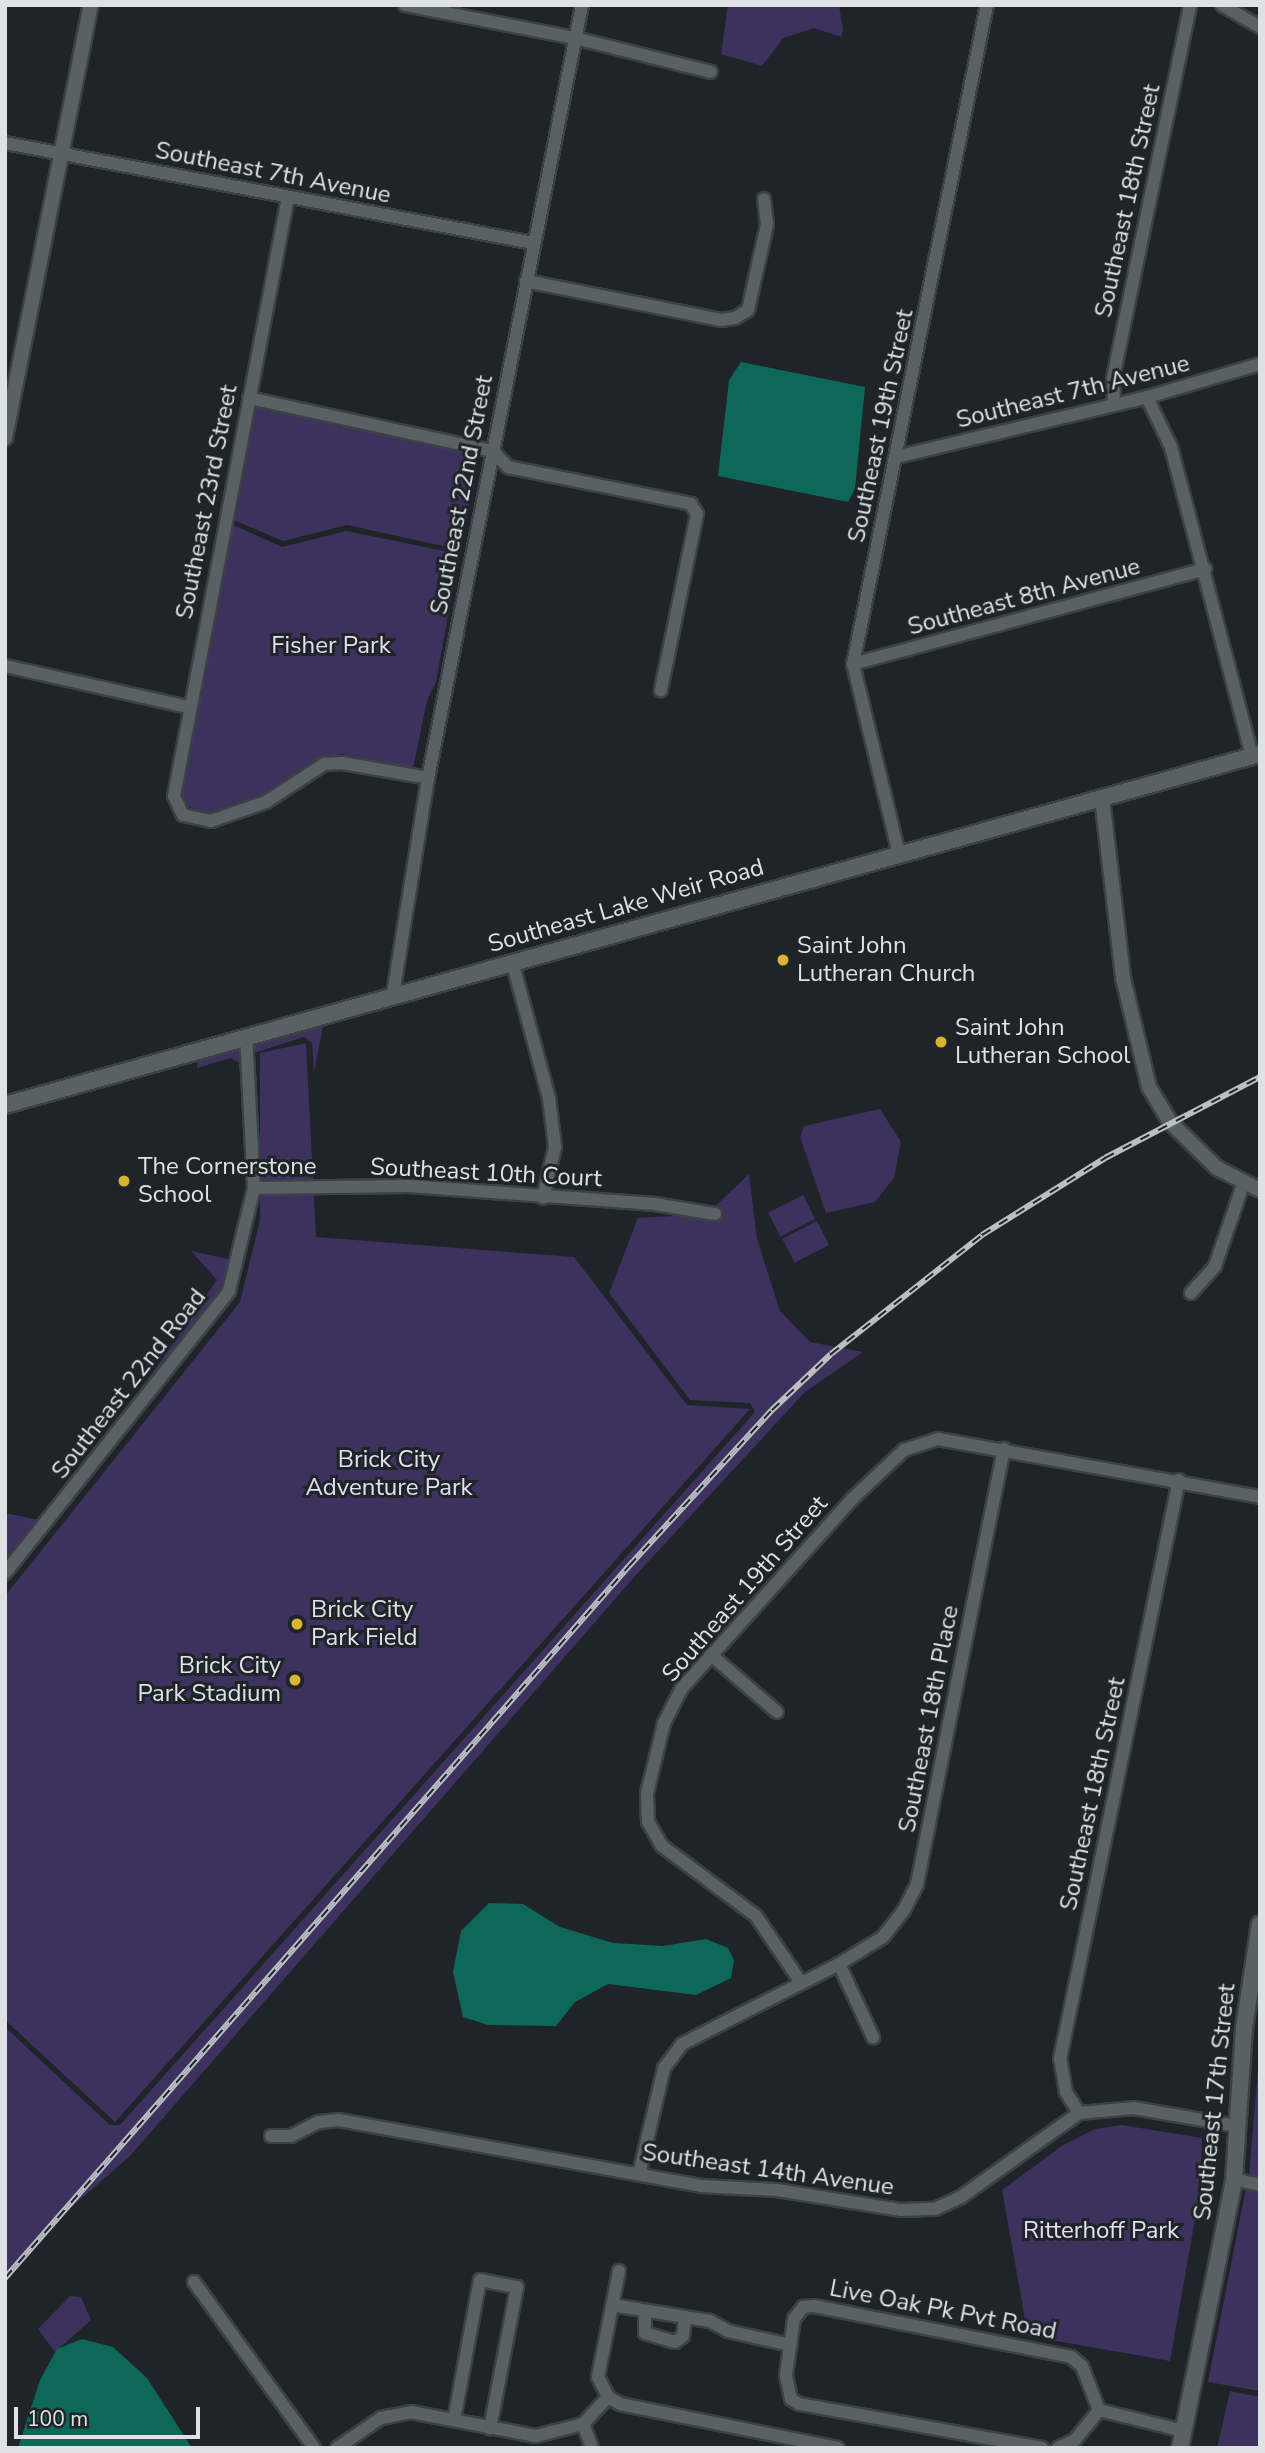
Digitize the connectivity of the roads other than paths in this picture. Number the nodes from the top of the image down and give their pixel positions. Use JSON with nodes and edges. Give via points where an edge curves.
{"nodes":[{"id":1,"x":91,"y":5,"type":"edge"},
{"id":2,"x":405,"y":5,"type":"edge"},
{"id":3,"x":582,"y":5,"type":"edge"},
{"id":4,"x":988,"y":5,"type":"edge"},
{"id":5,"x":1190,"y":5,"type":"edge"},
{"id":6,"x":1222,"y":5,"type":"edge"},
{"id":7,"x":1260,"y":27,"type":"edge"},
{"id":8,"x":575,"y":38,"type":"junction"},
{"id":9,"x":711,"y":72,"type":"dead end"},
{"id":10,"x":5,"y":143,"type":"edge"},
{"id":11,"x":61,"y":154,"type":"junction"},
{"id":12,"x":288,"y":197,"type":"junction"},
{"id":13,"x":764,"y":199,"type":"dead end"},
{"id":14,"x":533,"y":243,"type":"junction"},
{"id":15,"x":526,"y":281,"type":"junction"},
{"id":16,"x":1260,"y":364,"type":"edge"},
{"id":17,"x":1147,"y":397,"type":"junction"},
{"id":18,"x":249,"y":398,"type":"junction"},
{"id":19,"x":1114,"y":405,"type":"junction"},
{"id":20,"x":5,"y":438,"type":"edge"},
{"id":21,"x":493,"y":451,"type":"junction"},
{"id":22,"x":897,"y":457,"type":"junction"},
{"id":23,"x":1206,"y":569,"type":"junction"},
{"id":24,"x":852,"y":664,"type":"junction"},
{"id":25,"x":5,"y":666,"type":"edge"},
{"id":26,"x":662,"y":690,"type":"dead end"},
{"id":27,"x":188,"y":707,"type":"junction"},
{"id":28,"x":1256,"y":755,"type":"edge"},
{"id":29,"x":428,"y":778,"type":"junction"},
{"id":30,"x":1102,"y":798,"type":"junction"},
{"id":31,"x":900,"y":853,"type":"junction"},
{"id":32,"x":512,"y":961,"type":"junction"},
{"id":33,"x":393,"y":994,"type":"junction"},
{"id":34,"x":246,"y":1036,"type":"junction"},
{"id":35,"x":5,"y":1105,"type":"edge"},
{"id":36,"x":1244,"y":1182,"type":"junction"},
{"id":37,"x":254,"y":1188,"type":"junction"},
{"id":38,"x":1260,"y":1190,"type":"edge"},
{"id":39,"x":543,"y":1198,"type":"junction"},
{"id":40,"x":715,"y":1214,"type":"dead end"},
{"id":41,"x":1191,"y":1293,"type":"dead end"},
{"id":42,"x":1004,"y":1449,"type":"junction"},
{"id":43,"x":1179,"y":1480,"type":"junction"},
{"id":44,"x":1260,"y":1497,"type":"edge"},
{"id":45,"x":5,"y":1573,"type":"edge"},
{"id":46,"x":711,"y":1655,"type":"junction"},
{"id":47,"x":777,"y":1712,"type":"dead end"},
{"id":48,"x":1260,"y":1924,"type":"edge"},
{"id":49,"x":839,"y":1964,"type":"junction"},
{"id":50,"x":800,"y":1981,"type":"junction"},
{"id":51,"x":873,"y":2038,"type":"dead end"},
{"id":52,"x":1079,"y":2113,"type":"junction"},
{"id":53,"x":1237,"y":2126,"type":"junction"},
{"id":54,"x":271,"y":2136,"type":"dead end"},
{"id":55,"x":639,"y":2174,"type":"junction"},
{"id":56,"x":1234,"y":2179,"type":"junction"},
{"id":57,"x":1260,"y":2185,"type":"edge"},
{"id":58,"x":619,"y":2271,"type":"dead end"},
{"id":59,"x":194,"y":2282,"type":"dead end"},
{"id":60,"x":612,"y":2305,"type":"junction"},
{"id":61,"x":645,"y":2311,"type":"junction"},
{"id":62,"x":685,"y":2319,"type":"junction"},
{"id":63,"x":790,"y":2345,"type":"junction"},
{"id":64,"x":608,"y":2397,"type":"junction"},
{"id":65,"x":1099,"y":2410,"type":"junction"},
{"id":66,"x":454,"y":2420,"type":"junction"},
{"id":67,"x":583,"y":2424,"type":"junction"},
{"id":68,"x":490,"y":2428,"type":"junction"},
{"id":69,"x":1184,"y":2431,"type":"junction"},
{"id":70,"x":314,"y":2448,"type":"edge"},
{"id":71,"x":337,"y":2448,"type":"edge"},
{"id":72,"x":592,"y":2448,"type":"edge"},
{"id":73,"x":838,"y":2448,"type":"edge"},
{"id":74,"x":1042,"y":2448,"type":"edge"},
{"id":75,"x":1058,"y":2448,"type":"edge"},
{"id":76,"x":1181,"y":2448,"type":"edge"}],
"edges":[{"from":1,"to":11,"type":"street"},
{"from":2,"to":8,"type":"street"},
{"from":3,"to":8,"type":"street","name":"Southeast 22nd Street"},
{"from":4,"to":22,"type":"street","name":"Southeast 19th Street"},
{"from":5,"to":19,"type":"street","name":"Southeast 18th Street","via":[[1112,379]]},
{"from":6,"to":7,"type":"street"},
{"from":8,"to":9,"type":"street"},
{"from":8,"to":14,"type":"street","name":"Southeast 22nd Street"},
{"from":10,"to":11,"type":"street","name":"Southeast 7th Avenue"},
{"from":11,"to":12,"type":"street","name":"Southeast 7th Avenue"},
{"from":11,"to":20,"type":"street"},
{"from":12,"to":14,"type":"street","name":"Southeast 7th Avenue"},
{"from":12,"to":18,"type":"street","name":"Southeast 23rd Street"},
{"from":13,"to":15,"type":"street","via":[[767,224],[748,310],[736,318],[721,320]]},
{"from":14,"to":15,"type":"street","name":"Southeast 22nd Street"},
{"from":15,"to":21,"type":"street","name":"Southeast 22nd Street"},
{"from":16,"to":17,"type":"street","name":"Southeast 7th Avenue"},
{"from":17,"to":19,"type":"street","name":"Southeast 7th Avenue"},
{"from":17,"to":23,"type":"street","via":[[1171,447]]},
{"from":18,"to":21,"type":"street"},
{"from":18,"to":27,"type":"street","name":"Southeast 23rd Street"},
{"from":19,"to":22,"type":"street","name":"Southeast 7th Avenue"},
{"from":21,"to":26,"type":"street","via":[[508,467],[691,504],[697,514]]},
{"from":21,"to":29,"type":"street","name":"Southeast 22nd Street"},
{"from":22,"to":24,"type":"street","name":"Southeast 19th Street"},
{"from":23,"to":24,"type":"street","name":"Southeast 8th Avenue"},
{"from":23,"to":28,"type":"street"},
{"from":24,"to":31,"type":"street","name":"Southeast 19th Street"},
{"from":25,"to":27,"type":"street"},
{"from":27,"to":29,"type":"street","name":"Southeast 23rd Street","via":[[174,796],[183,815],[211,821],[266,802],[324,764]]},
{"from":28,"to":30,"type":"main road","name":"Southeast Lake Weir Road"},
{"from":29,"to":33,"type":"street","name":"Southeast 22nd Street"},
{"from":30,"to":31,"type":"main road","name":"Southeast Lake Weir Road"},
{"from":30,"to":36,"type":"street","via":[[1123,978],[1149,1087],[1170,1122],[1217,1168]]},
{"from":31,"to":32,"type":"main road","name":"Southeast Lake Weir Road"},
{"from":32,"to":33,"type":"main road","name":"Southeast Lake Weir Road"},
{"from":32,"to":39,"type":"street","via":[[549,1098],[555,1147]]},
{"from":33,"to":34,"type":"main road","name":"Southeast Lake Weir Road"},
{"from":34,"to":35,"type":"main road","name":"Southeast Lake Weir Road"},
{"from":34,"to":37,"type":"street","name":"Southeast 22nd Road"},
{"from":36,"to":38,"type":"street"},
{"from":36,"to":41,"type":"street","via":[[1215,1266]]},
{"from":37,"to":39,"type":"street","name":"Southeast 10th Court","via":[[409,1186]]},
{"from":37,"to":45,"type":"street","name":"Southeast 22nd Road","via":[[229,1291]]},
{"from":39,"to":40,"type":"street","name":"Southeast 10th Court","via":[[656,1204]]},
{"from":42,"to":43,"type":"street","name":"Southeast 19th Street"},
{"from":42,"to":46,"type":"street","name":"Southeast 19th Street","via":[[938,1439],[904,1450],[852,1499]]},
{"from":42,"to":49,"type":"street","name":"Southeast 18th Place","via":[[917,1884],[883,1937]]},
{"from":43,"to":44,"type":"street","name":"Southeast 19th Street"},
{"from":43,"to":52,"type":"street","name":"Southeast 18th Street","via":[[1060,2059],[1066,2092]]},
{"from":46,"to":47,"type":"street"},
{"from":46,"to":50,"type":"street","name":"Southeast 19th Street","via":[[681,1688],[664,1723],[647,1793],[648,1822],[662,1846],[756,1916]]},
{"from":48,"to":53,"type":"main road","name":"Southeast 17th Street","via":[[1244,2028]]},
{"from":49,"to":50,"type":"street","name":"Southeast 18th Place"},
{"from":49,"to":51,"type":"street"},
{"from":50,"to":55,"type":"street","name":"Southeast 18th Place","via":[[682,2044],[664,2068]]},
{"from":52,"to":53,"type":"street","via":[[1135,2108]]},
{"from":52,"to":55,"type":"street","name":"Southeast 14th Avenue","via":[[961,2197],[935,2208],[901,2210]]},
{"from":53,"to":56,"type":"main road","name":"Southeast 17th Street"},
{"from":54,"to":55,"type":"street","name":"Southeast 14th Avenue","via":[[291,2136],[319,2122],[339,2120]]},
{"from":56,"to":57,"type":"street"},
{"from":56,"to":69,"type":"main road","name":"Southeast 17th Street"},
{"from":58,"to":60,"type":"street"},
{"from":59,"to":70,"type":"street"},
{"from":60,"to":61,"type":"street"},
{"from":60,"to":64,"type":"street","via":[[598,2377]]},
{"from":61,"to":62,"type":"street"},
{"from":61,"to":62,"type":"street","via":[[645,2333],[675,2342],[683,2336]]},
{"from":62,"to":63,"type":"street","via":[[710,2321],[728,2331]]},
{"from":63,"to":65,"type":"street","name":"Live Oak Pk Pvt Road","via":[[794,2319],[803,2307],[911,2322],[1071,2357],[1082,2366]]},
{"from":63,"to":74,"type":"street","name":"Live Oak Pk Pvt Road","via":[[786,2375],[792,2399],[799,2404]]},
{"from":64,"to":67,"type":"street"},
{"from":64,"to":73,"type":"street","via":[[620,2404]]},
{"from":65,"to":69,"type":"street"},
{"from":65,"to":75,"type":"street","via":[[1075,2440]]},
{"from":66,"to":68,"type":"street"},
{"from":66,"to":68,"type":"street","via":[[481,2280],[517,2287]]},
{"from":66,"to":71,"type":"street","via":[[411,2412],[381,2418]]},
{"from":67,"to":68,"type":"street","via":[[536,2437]]},
{"from":67,"to":72,"type":"street"},
{"from":69,"to":76,"type":"main road","name":"Southeast 17th Street"}]}
